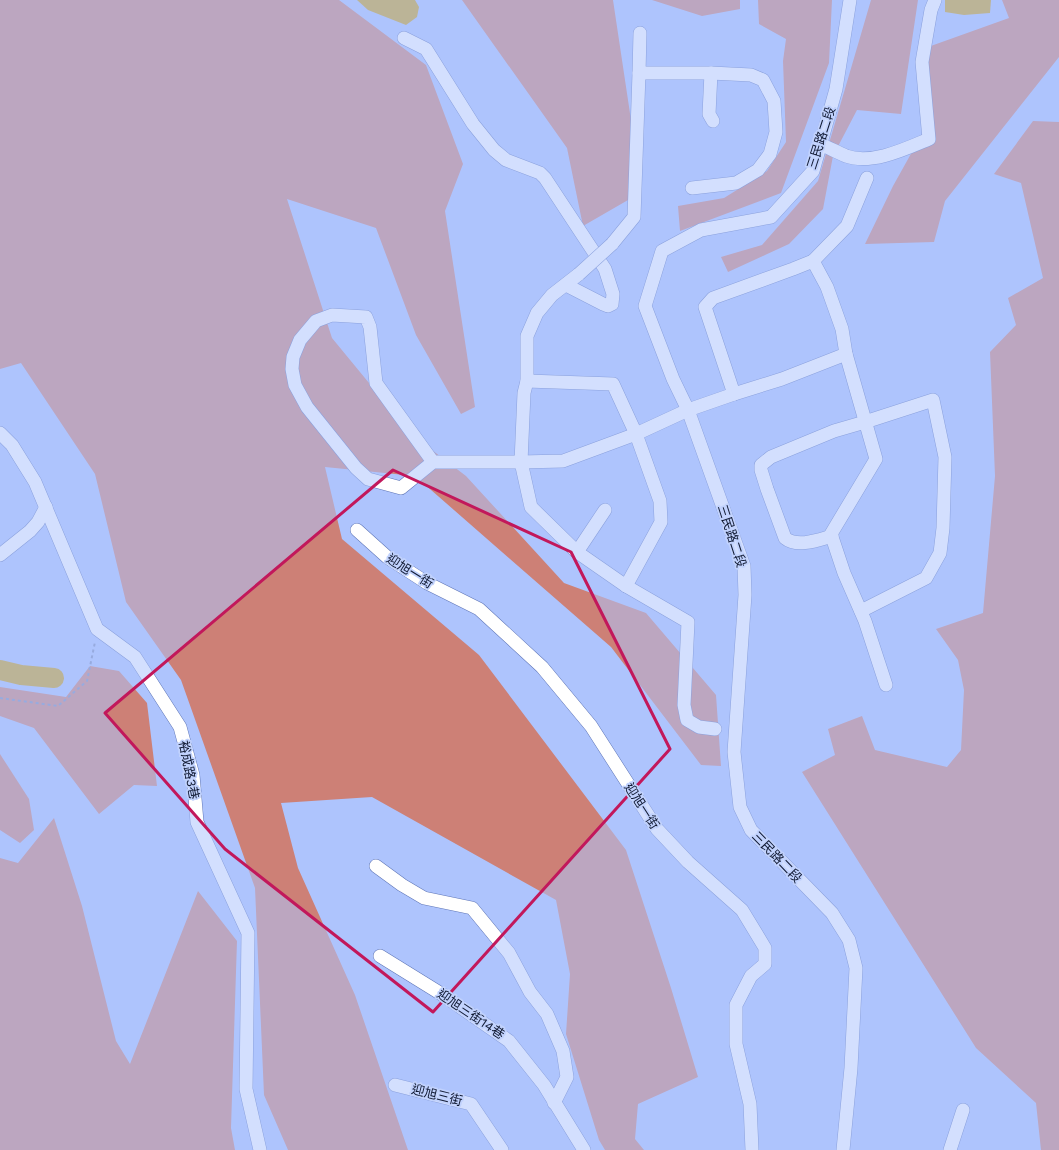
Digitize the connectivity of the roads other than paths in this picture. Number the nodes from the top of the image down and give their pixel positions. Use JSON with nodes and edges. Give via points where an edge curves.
{"nodes":[{"id":1,"x":850,"y":0,"type":"edge"},
{"id":2,"x":935,"y":0,"type":"edge"},
{"id":3,"x":640,"y":33,"type":"dead end"},
{"id":4,"x":404,"y":38,"type":"dead end"},
{"id":5,"x":711,"y":72,"type":"junction"},
{"id":6,"x":639,"y":73,"type":"junction"},
{"id":7,"x":713,"y":120,"type":"dead end"},
{"id":8,"x":820,"y":144,"type":"junction"},
{"id":9,"x":867,"y":178,"type":"dead end"},
{"id":10,"x":692,"y":188,"type":"dead end"},
{"id":11,"x":813,"y":261,"type":"junction"},
{"id":12,"x":566,"y":285,"type":"junction"},
{"id":13,"x":846,"y":354,"type":"junction"},
{"id":14,"x":527,"y":381,"type":"junction"},
{"id":15,"x":734,"y":394,"type":"junction"},
{"id":16,"x":688,"y":410,"type":"junction"},
{"id":17,"x":865,"y":422,"type":"junction"},
{"id":18,"x":0,"y":433,"type":"edge"},
{"id":19,"x":636,"y":434,"type":"junction"},
{"id":20,"x":433,"y":462,"type":"junction"},
{"id":21,"x":521,"y":462,"type":"junction"},
{"id":22,"x":46,"y":507,"type":"junction"},
{"id":23,"x":605,"y":510,"type":"dead end"},
{"id":24,"x":357,"y":530,"type":"dead end"},
{"id":25,"x":832,"y":536,"type":"junction"},
{"id":26,"x":577,"y":552,"type":"junction"},
{"id":27,"x":0,"y":555,"type":"edge"},
{"id":28,"x":626,"y":586,"type":"junction"},
{"id":29,"x":861,"y":611,"type":"junction"},
{"id":30,"x":886,"y":685,"type":"dead end"},
{"id":31,"x":715,"y":729,"type":"dead end"},
{"id":32,"x":376,"y":866,"type":"dead end"},
{"id":33,"x":380,"y":956,"type":"dead end"},
{"id":34,"x":395,"y":1085,"type":"dead end"},
{"id":35,"x":554,"y":1103,"type":"junction"},
{"id":36,"x":963,"y":1110,"type":"dead end"},
{"id":37,"x":260,"y":1150,"type":"edge"},
{"id":38,"x":502,"y":1150,"type":"edge"},
{"id":39,"x":584,"y":1150,"type":"edge"},
{"id":40,"x":752,"y":1150,"type":"edge"},
{"id":41,"x":843,"y":1150,"type":"edge"},
{"id":42,"x":950,"y":1150,"type":"edge"}],
"edges":[{"from":1,"to":8,"type":"street","name":"三民路二段","via":[[836,89]]},
{"from":2,"to":8,"type":"street","via":[[922,62],[930,139],[888,156],[867,158],[847,156]]},
{"from":3,"to":6,"type":"street"},
{"from":4,"to":12,"type":"street","via":[[426,49],[473,124],[494,150],[506,160],[540,173],[545,178],[605,268],[613,294],[612,304],[603,304]]},
{"from":5,"to":6,"type":"street"},
{"from":5,"to":7,"type":"street","via":[[709,114]]},
{"from":5,"to":10,"type":"street","via":[[751,74],[763,80],[774,101],[776,132],[770,154],[758,170],[736,183]]},
{"from":6,"to":12,"type":"street","bridge":true,"via":[[634,217],[612,244]]},
{"from":8,"to":16,"type":"street","name":"三民路二段","via":[[813,171],[771,217],[701,230],[662,251],[645,306]]},
{"from":9,"to":11,"type":"street","via":[[847,226]]},
{"from":11,"to":13,"type":"street","via":[[827,287],[842,329]]},
{"from":11,"to":15,"type":"street","via":[[713,298],[705,307]]},
{"from":12,"to":14,"type":"street","via":[[552,295],[537,312],[532,324],[528,336]]},
{"from":13,"to":15,"type":"street","via":[[782,379]]},
{"from":13,"to":17,"type":"street"},
{"from":14,"to":19,"type":"street","via":[[613,384]]},
{"from":14,"to":21,"type":"street","via":[[524,393]]},
{"from":15,"to":16,"type":"street"},
{"from":16,"to":19,"type":"street"},
{"from":16,"to":41,"type":"street","name":"三民路二段","via":[[744,566],[734,752],[740,807],[751,830],[832,913],[849,940],[856,968],[851,1068]]},
{"from":17,"to":25,"type":"street","via":[[876,459]]},
{"from":17,"to":25,"type":"street","via":[[834,431],[771,457],[761,465],[760,470],[785,538],[795,543]]},
{"from":17,"to":29,"type":"street","via":[[933,400],[945,457],[944,528],[940,553],[926,578]]},
{"from":18,"to":22,"type":"street","via":[[12,445],[35,482]]},
{"from":19,"to":21,"type":"street","via":[[563,461]]},
{"from":19,"to":28,"type":"street","via":[[660,501],[662,522]]},
{"from":20,"to":20,"type":"street","via":[[401,488],[368,479],[356,468],[307,407],[295,385],[293,357],[300,340],[316,322],[332,315],[366,317],[370,327],[376,383]]},
{"from":20,"to":21,"type":"street"},
{"from":21,"to":26,"type":"street","via":[[531,507]]},
{"from":22,"to":27,"type":"street","via":[[30,531]]},
{"from":22,"to":37,"type":"street","name":"裕成路3巷","via":[[97,629],[135,657],[180,727],[192,775],[197,822],[248,933],[246,1089]]},
{"from":23,"to":26,"type":"street"},
{"from":24,"to":40,"type":"street","name":"迎旭一街","via":[[387,557],[427,583],[479,609],[542,667],[591,726],[657,829],[688,862],[742,910],[765,948],[765,964],[751,976],[736,1005],[736,1044],[750,1104]]},
{"from":25,"to":29,"type":"street","via":[[844,573]]},
{"from":26,"to":28,"type":"street"},
{"from":28,"to":31,"type":"street","via":[[688,622],[684,705],[687,720],[699,727]]},
{"from":29,"to":30,"type":"street"},
{"from":32,"to":35,"type":"street","via":[[424,898],[472,908],[509,953],[530,992],[547,1014],[563,1051],[567,1077]]},
{"from":33,"to":35,"type":"street","name":"迎旭三街14巷","via":[[510,1041]]},
{"from":34,"to":38,"type":"street","name":"迎旭三街","via":[[470,1104]]},
{"from":35,"to":39,"type":"street","name":"迎旭三街14巷"},
{"from":36,"to":42,"type":"street"}]}
